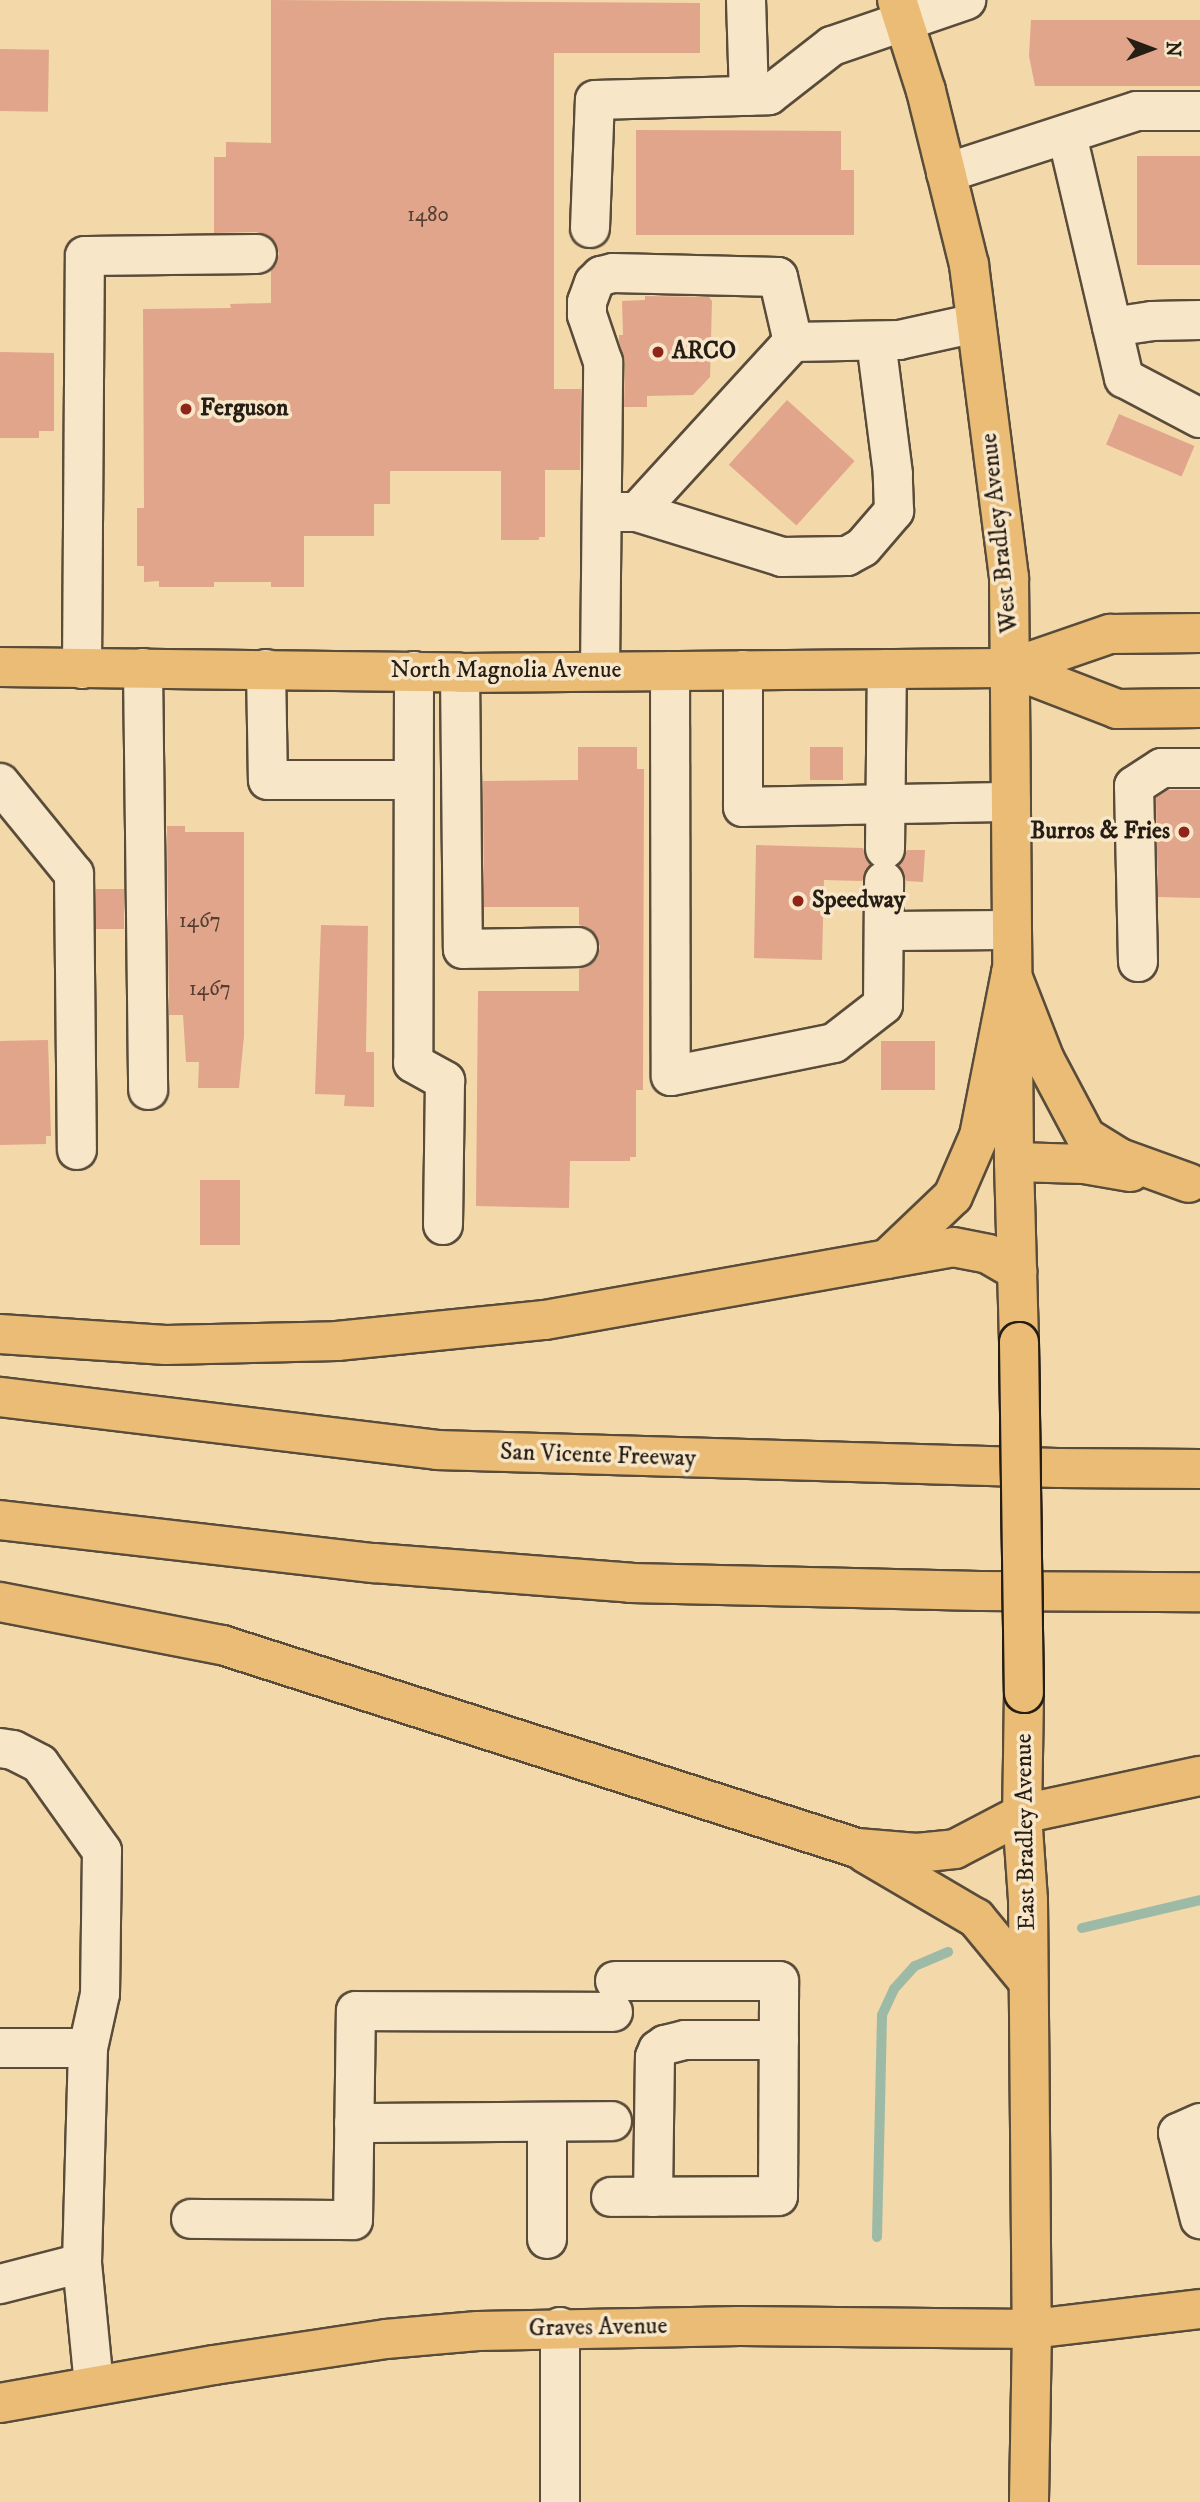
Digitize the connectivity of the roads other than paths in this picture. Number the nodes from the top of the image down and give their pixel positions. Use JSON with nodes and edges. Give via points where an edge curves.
{"nodes":[{"id":1,"x":746,"y":0,"type":"edge"},
{"id":2,"x":966,"y":0,"type":"edge"},
{"id":3,"x":900,"y":11,"type":"edge"},
{"id":4,"x":749,"y":96,"type":"junction"},
{"id":5,"x":1200,"y":111,"type":"edge"},
{"id":6,"x":1067,"y":135,"type":"junction"},
{"id":7,"x":946,"y":173,"type":"junction"},
{"id":8,"x":590,"y":228,"type":"dead end"},
{"id":9,"x":257,"y":254,"type":"dead end"},
{"id":10,"x":1200,"y":320,"type":"edge"},
{"id":11,"x":976,"y":323,"type":"junction"},
{"id":12,"x":1112,"y":327,"type":"junction"},
{"id":13,"x":876,"y":341,"type":"junction"},
{"id":14,"x":793,"y":342,"type":"junction"},
{"id":15,"x":1200,"y":418,"type":"edge"},
{"id":16,"x":619,"y":512,"type":"junction"},
{"id":17,"x":1200,"y":634,"type":"edge"},
{"id":18,"x":0,"y":667,"type":"edge"},
{"id":19,"x":143,"y":668,"type":"junction"},
{"id":20,"x":1011,"y":668,"type":"junction"},
{"id":21,"x":82,"y":669,"type":"junction"},
{"id":22,"x":266,"y":669,"type":"junction"},
{"id":23,"x":887,"y":669,"type":"junction"},
{"id":24,"x":743,"y":670,"type":"junction"},
{"id":25,"x":414,"y":671,"type":"junction"},
{"id":26,"x":600,"y":671,"type":"junction"},
{"id":27,"x":670,"y":671,"type":"junction"},
{"id":28,"x":460,"y":673,"type":"junction"},
{"id":29,"x":1200,"y":708,"type":"edge"},
{"id":30,"x":1200,"y":768,"type":"edge"},
{"id":31,"x":413,"y":780,"type":"junction"},
{"id":32,"x":0,"y":783,"type":"edge"},
{"id":33,"x":1011,"y":802,"type":"junction"},
{"id":34,"x":886,"y":804,"type":"junction"},
{"id":35,"x":1011,"y":930,"type":"junction"},
{"id":36,"x":884,"y":931,"type":"junction"},
{"id":37,"x":578,"y":947,"type":"dead end"},
{"id":38,"x":1138,"y":961,"type":"dead end"},
{"id":39,"x":1011,"y":974,"type":"junction"},
{"id":40,"x":149,"y":1090,"type":"dead end"},
{"id":41,"x":76,"y":1150,"type":"dead end"},
{"id":42,"x":1014,"y":1162,"type":"junction"},
{"id":43,"x":1195,"y":1184,"type":"edge"},
{"id":44,"x":443,"y":1225,"type":"dead end"},
{"id":45,"x":887,"y":1259,"type":"junction"},
{"id":46,"x":1017,"y":1271,"type":"junction"},
{"id":47,"x":0,"y":1334,"type":"edge"},
{"id":48,"x":0,"y":1397,"type":"edge"},
{"id":49,"x":1200,"y":1469,"type":"edge"},
{"id":50,"x":0,"y":1520,"type":"edge"},
{"id":51,"x":1200,"y":1592,"type":"edge"},
{"id":52,"x":0,"y":1602,"type":"edge"},
{"id":53,"x":0,"y":1748,"type":"edge"},
{"id":54,"x":1200,"y":1776,"type":"edge"},
{"id":55,"x":1022,"y":1814,"type":"junction"},
{"id":56,"x":857,"y":1848,"type":"junction"},
{"id":57,"x":1028,"y":1981,"type":"junction"},
{"id":58,"x":779,"y":2040,"type":"junction"},
{"id":59,"x":0,"y":2048,"type":"edge"},
{"id":60,"x":88,"y":2048,"type":"junction"},
{"id":61,"x":612,"y":2121,"type":"dead end"},
{"id":62,"x":547,"y":2122,"type":"junction"},
{"id":63,"x":354,"y":2123,"type":"junction"},
{"id":64,"x":1200,"y":2123,"type":"edge"},
{"id":65,"x":611,"y":2197,"type":"dead end"},
{"id":66,"x":653,"y":2197,"type":"junction"},
{"id":67,"x":191,"y":2219,"type":"dead end"},
{"id":68,"x":1200,"y":2219,"type":"edge"},
{"id":69,"x":547,"y":2239,"type":"dead end"},
{"id":70,"x":82,"y":2263,"type":"junction"},
{"id":71,"x":0,"y":2284,"type":"edge"},
{"id":72,"x":1200,"y":2309,"type":"edge"},
{"id":73,"x":560,"y":2327,"type":"junction"},
{"id":74,"x":1032,"y":2329,"type":"junction"},
{"id":75,"x":94,"y":2385,"type":"junction"},
{"id":76,"x":0,"y":2403,"type":"edge"},
{"id":77,"x":560,"y":2502,"type":"edge"},
{"id":78,"x":1029,"y":2502,"type":"edge"}],
"edges":[{"from":1,"to":4,"type":"lane"},
{"from":2,"to":3,"type":"lane"},
{"from":3,"to":4,"type":"lane","via":[[832,46],[769,95]]},
{"from":3,"to":7,"type":"main road","name":"West Bradley Avenue"},
{"from":4,"to":8,"type":"lane","via":[[595,100]]},
{"from":5,"to":6,"type":"lane","via":[[1137,111]]},
{"from":6,"to":7,"type":"lane"},
{"from":6,"to":12,"type":"lane"},
{"from":7,"to":11,"type":"main road","name":"West Bradley Avenue","via":[[969,265]]},
{"from":9,"to":21,"type":"lane","via":[[85,257]]},
{"from":10,"to":12,"type":"lane"},
{"from":11,"to":13,"type":"lane"},
{"from":11,"to":20,"type":"main road","name":"West Bradley Avenue","via":[[1009,577]]},
{"from":12,"to":15,"type":"lane","via":[[1124,378]]},
{"from":13,"to":14,"type":"lane"},
{"from":13,"to":16,"type":"lane","via":[[894,511],[863,547],[847,556],[782,557]]},
{"from":14,"to":16,"type":"lane"},
{"from":14,"to":16,"type":"lane","via":[[778,277],[601,276],[590,292],[587,315],[603,362]]},
{"from":16,"to":26,"type":"lane"},
{"from":17,"to":20,"type":"main road","name":"North Magnolia Avenue","via":[[1110,634]]},
{"from":18,"to":21,"type":"main road","name":"North Magnolia Avenue"},
{"from":19,"to":21,"type":"main road","name":"North Magnolia Avenue"},
{"from":19,"to":22,"type":"main road","name":"North Magnolia Avenue"},
{"from":19,"to":40,"type":"lane"},
{"from":20,"to":23,"type":"main road","name":"North Magnolia Avenue"},
{"from":20,"to":29,"type":"main road","name":"North Magnolia Avenue","via":[[1117,709]]},
{"from":20,"to":33,"type":"main road","name":"West Bradley Avenue"},
{"from":22,"to":25,"type":"main road","name":"North Magnolia Avenue"},
{"from":22,"to":31,"type":"lane","via":[[268,780]]},
{"from":23,"to":24,"type":"main road","name":"North Magnolia Avenue"},
{"from":23,"to":34,"type":"lane"},
{"from":24,"to":27,"type":"main road","name":"North Magnolia Avenue"},
{"from":24,"to":34,"type":"lane","via":[[743,807]]},
{"from":25,"to":28,"type":"main road","name":"North Magnolia Avenue"},
{"from":25,"to":31,"type":"lane"},
{"from":26,"to":27,"type":"main road","name":"North Magnolia Avenue"},
{"from":26,"to":28,"type":"main road","name":"North Magnolia Avenue"},
{"from":27,"to":36,"type":"lane","via":[[671,1076],[834,1043],[883,1005]]},
{"from":28,"to":37,"type":"lane","via":[[463,948]]},
{"from":30,"to":38,"type":"lane","via":[[1162,768],[1134,786]]},
{"from":31,"to":44,"type":"lane","via":[[413,1063],[445,1080]]},
{"from":32,"to":41,"type":"lane","via":[[74,874]]},
{"from":33,"to":34,"type":"lane"},
{"from":33,"to":35,"type":"main road","name":"West Bradley Avenue"},
{"from":34,"to":36,"type":"lane"},
{"from":35,"to":36,"type":"lane"},
{"from":35,"to":39,"type":"main road","name":"West Bradley Avenue"},
{"from":39,"to":42,"type":"main road","name":"West Bradley Avenue"},
{"from":39,"to":43,"type":"main road","via":[[1045,1060],[1086,1137],[1120,1158]]},
{"from":39,"to":45,"type":"main road","via":[[979,1136],[953,1196]]},
{"from":42,"to":43,"type":"main road","via":[[1084,1164]]},
{"from":42,"to":46,"type":"main road","name":"East Bradley Avenue"},
{"from":45,"to":46,"type":"main road","via":[[953,1247],[988,1254]]},
{"from":45,"to":47,"type":"main road","via":[[545,1320],[337,1341],[166,1345]]},
{"from":46,"to":55,"type":"main road","name":"East Bradley Avenue","bridge":true},
{"from":48,"to":49,"type":"main road","name":"San Vicente Freeway","via":[[438,1451]]},
{"from":50,"to":51,"type":"main road","via":[[374,1563],[631,1583]]},
{"from":52,"to":56,"type":"main road","via":[[222,1645]]},
{"from":53,"to":60,"type":"lane","via":[[40,1764],[102,1851],[100,1994]]},
{"from":54,"to":55,"type":"main road"},
{"from":55,"to":56,"type":"main road","via":[[955,1849],[918,1853]]},
{"from":55,"to":57,"type":"main road","name":"East Bradley Avenue"},
{"from":56,"to":57,"type":"main road","via":[[976,1918]]},
{"from":57,"to":74,"type":"main road","name":"East Bradley Avenue"},
{"from":58,"to":63,"type":"lane","via":[[779,1981],[356,2011]]},
{"from":58,"to":66,"type":"lane","via":[[685,2040],[658,2050]]},
{"from":58,"to":66,"type":"lane","via":[[778,2196]]},
{"from":59,"to":60,"type":"lane"},
{"from":60,"to":70,"type":"lane"},
{"from":61,"to":62,"type":"lane"},
{"from":62,"to":63,"type":"lane"},
{"from":62,"to":69,"type":"lane"},
{"from":63,"to":67,"type":"lane","via":[[352,2220]]},
{"from":64,"to":68,"type":"lane","via":[[1178,2133]]},
{"from":65,"to":66,"type":"lane"},
{"from":70,"to":71,"type":"lane"},
{"from":70,"to":75,"type":"lane"},
{"from":72,"to":74,"type":"main road","name":"Graves Avenue"},
{"from":73,"to":74,"type":"main road","name":"Graves Avenue"},
{"from":73,"to":75,"type":"main road","name":"Graves Avenue","via":[[386,2339]]},
{"from":73,"to":77,"type":"lane"},
{"from":74,"to":78,"type":"main road","name":"East Bradley Avenue"},
{"from":75,"to":76,"type":"main road","name":"Graves Avenue"}]}
